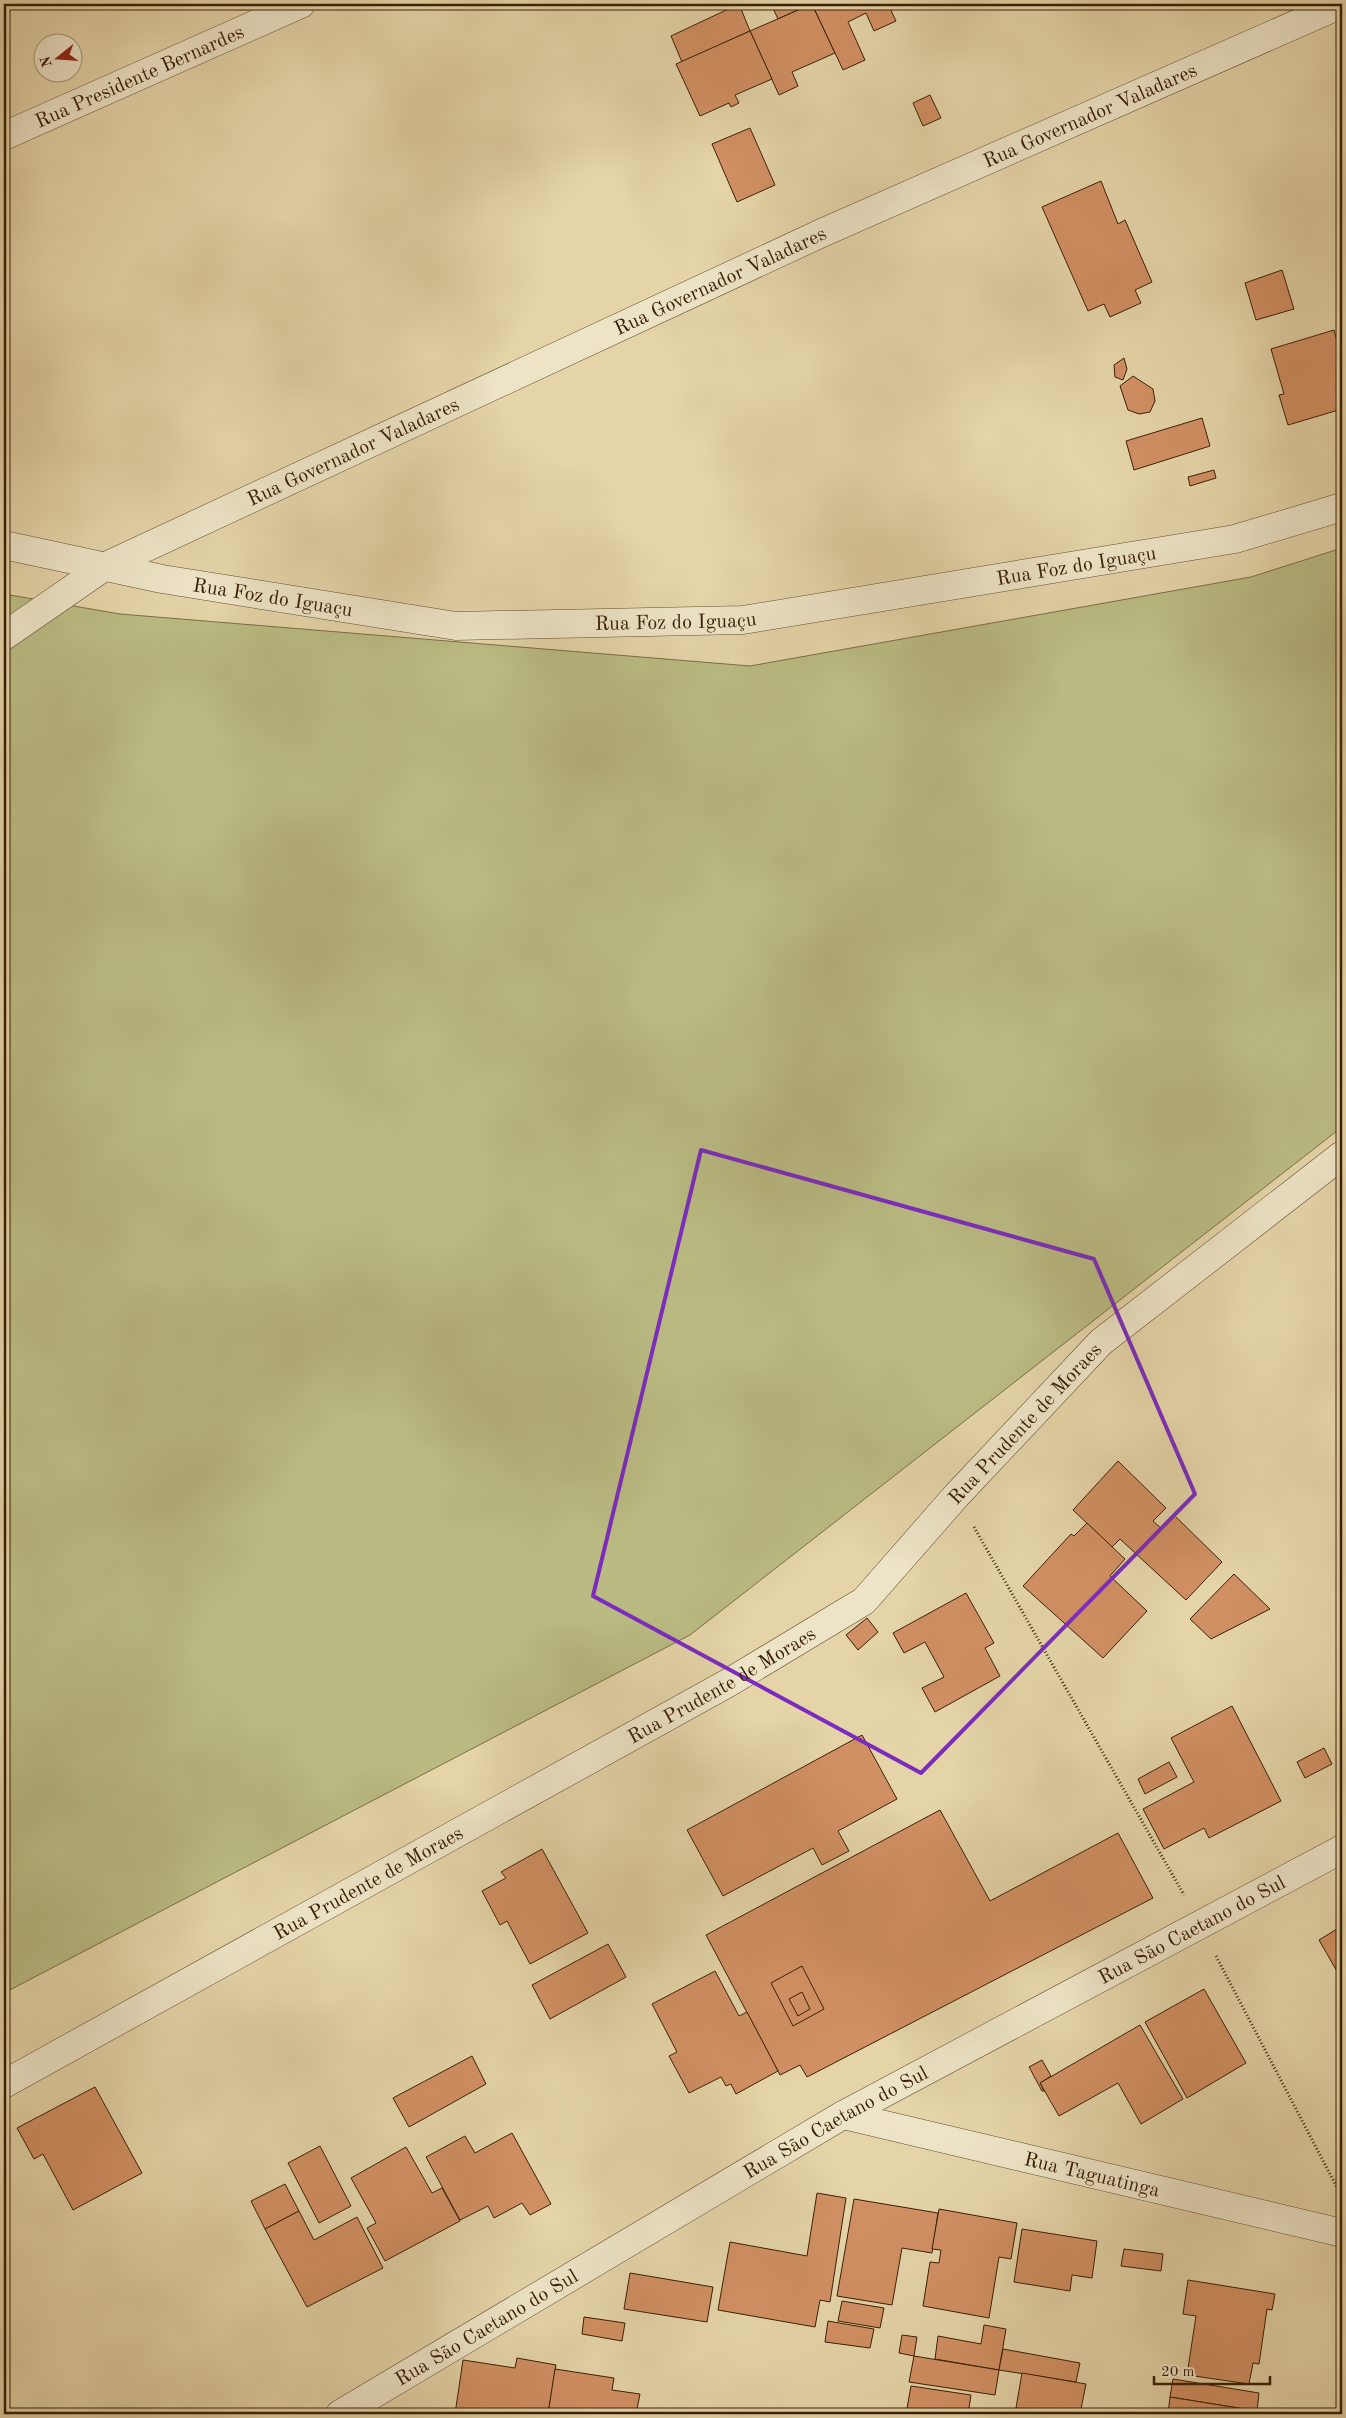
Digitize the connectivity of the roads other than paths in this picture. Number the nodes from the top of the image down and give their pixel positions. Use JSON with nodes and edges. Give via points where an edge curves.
{"nodes":[{"id":1,"x":301,"y":4,"type":"edge"},
{"id":2,"x":1342,"y":4,"type":"edge"},
{"id":3,"x":4,"y":136,"type":"edge"},
{"id":4,"x":1342,"y":507,"type":"edge"},
{"id":5,"x":4,"y":545,"type":"edge"},
{"id":6,"x":104,"y":567,"type":"junction"},
{"id":7,"x":4,"y":636,"type":"edge"},
{"id":8,"x":1336,"y":1165,"type":"edge"},
{"id":9,"x":1342,"y":1850,"type":"edge"},
{"id":10,"x":4,"y":2084,"type":"edge"},
{"id":11,"x":842,"y":2115,"type":"junction"},
{"id":12,"x":1342,"y":2233,"type":"edge"},
{"id":13,"x":340,"y":2414,"type":"edge"}],
"edges":[{"from":1,"to":3,"type":"street","name":"Rua Presidente Bernardes"},
{"from":2,"to":6,"type":"street","name":"Rua Governador Valadares","via":[[824,232]]},
{"from":4,"to":6,"type":"street","name":"Rua Foz do Iguaçu","via":[[1235,539],[743,620],[456,626]]},
{"from":5,"to":6,"type":"street","name":"Rua Foz do Iguaçu"},
{"from":6,"to":7,"type":"street","name":"Rua Governador Valadares"},
{"from":8,"to":10,"type":"street","name":"Rua Prudente de Moraes","via":[[1101,1342],[956,1496],[864,1602],[728,1683]]},
{"from":9,"to":11,"type":"street","name":"Rua São Caetano do Sul"},
{"from":11,"to":12,"type":"street","name":"Rua Taguatinga"},
{"from":11,"to":13,"type":"street","name":"Rua São Caetano do Sul"}]}
